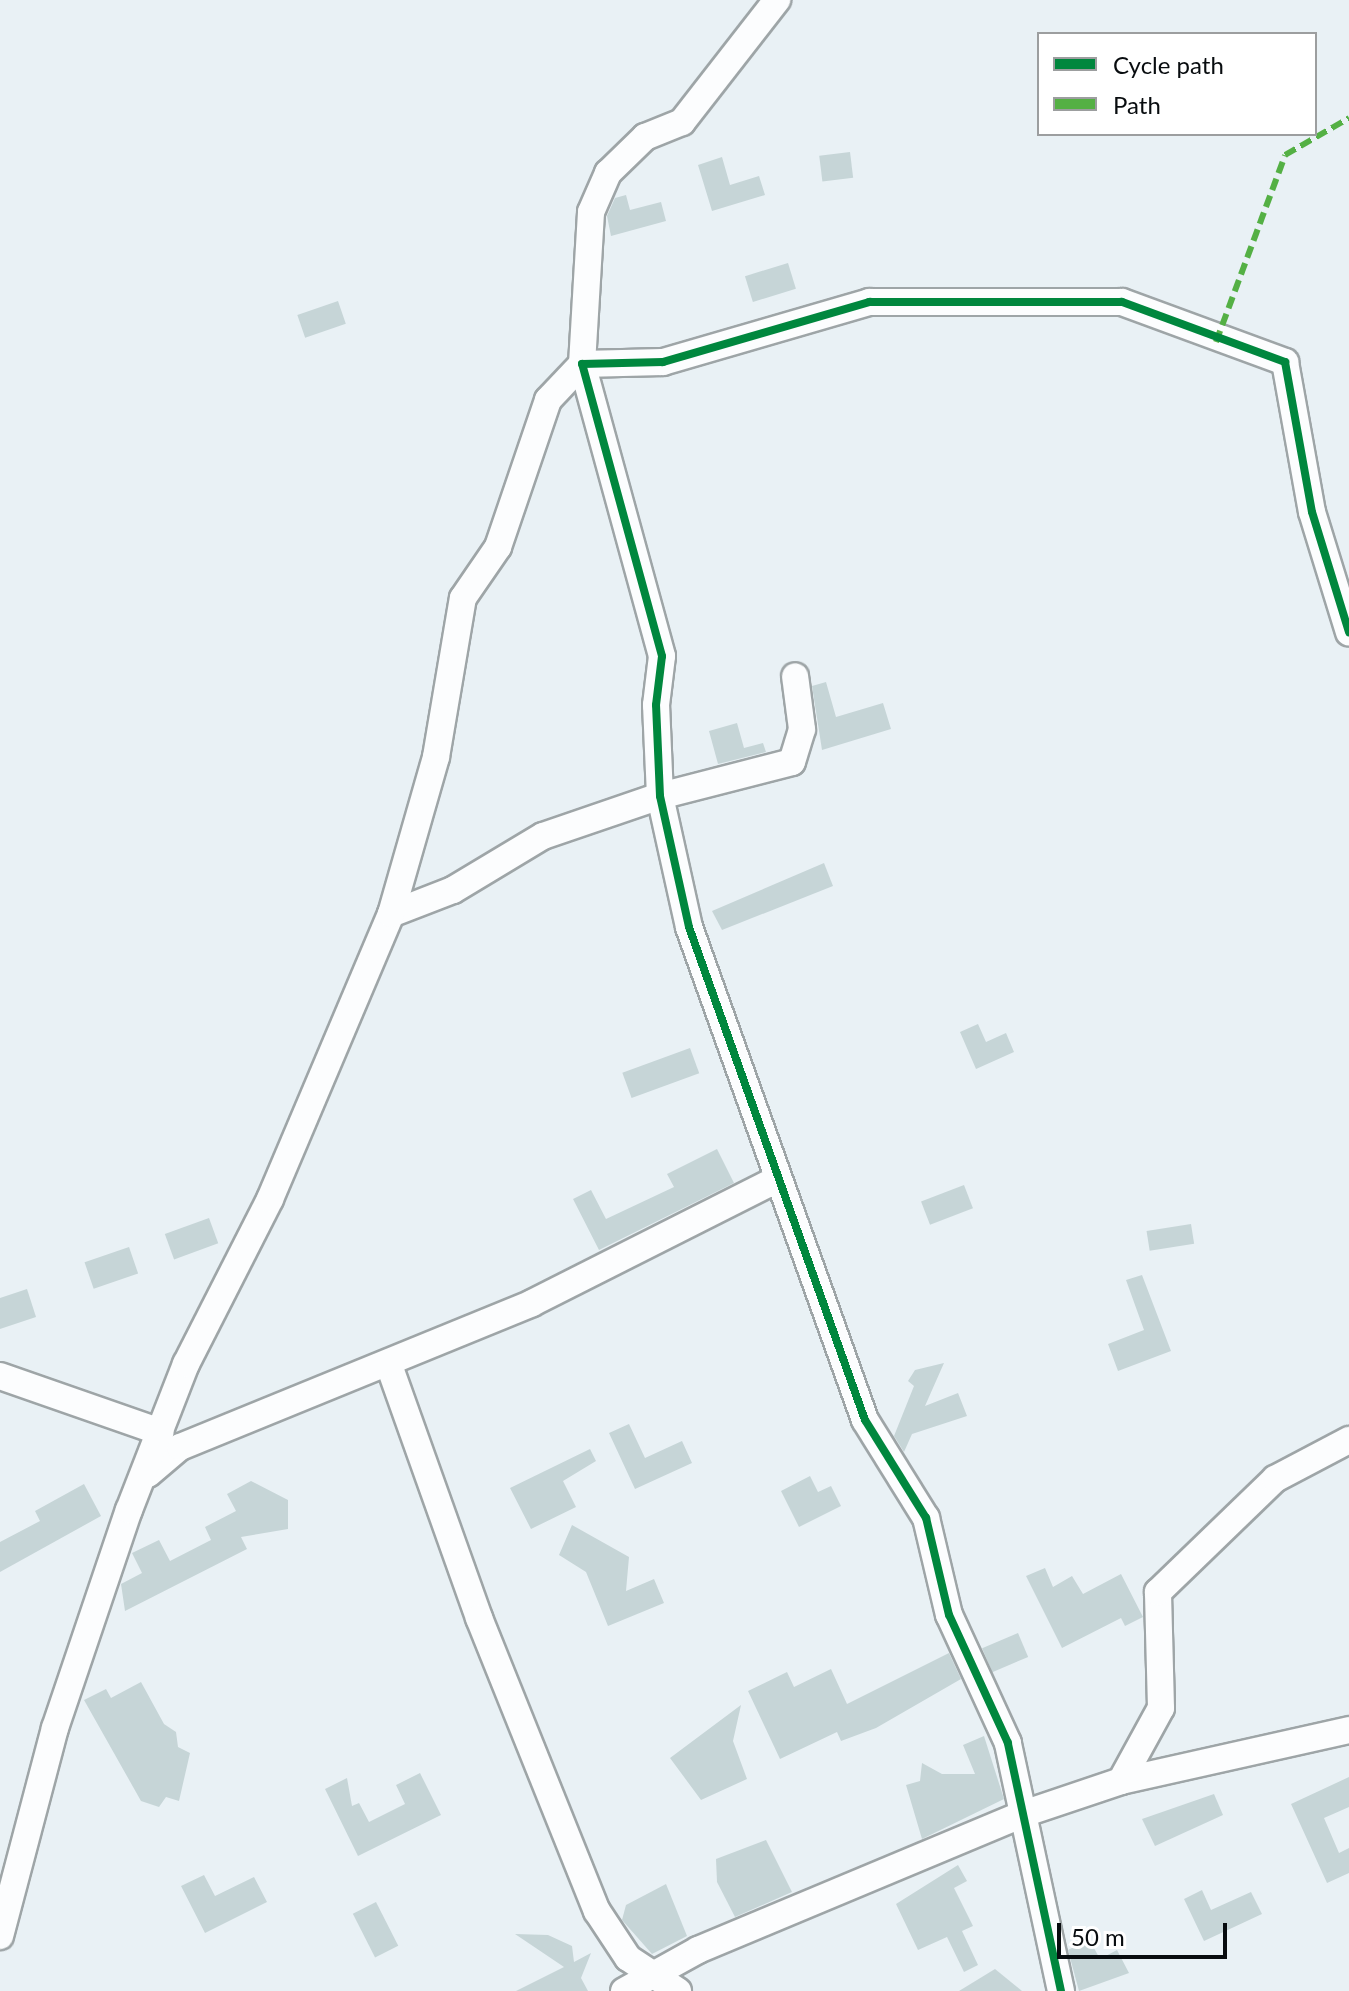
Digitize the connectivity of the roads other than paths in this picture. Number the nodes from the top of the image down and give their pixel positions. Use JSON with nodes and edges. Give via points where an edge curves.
{"nodes":[{"id":1,"x":777,"y":0,"type":"edge"},
{"id":2,"x":582,"y":364,"type":"junction"},
{"id":3,"x":1349,"y":632,"type":"edge"},
{"id":4,"x":795,"y":676,"type":"dead end"},
{"id":5,"x":660,"y":796,"type":"junction"},
{"id":6,"x":391,"y":914,"type":"junction"},
{"id":7,"x":776,"y":1180,"type":"junction"},
{"id":8,"x":389,"y":1365,"type":"junction"},
{"id":9,"x":0,"y":1376,"type":"edge"},
{"id":10,"x":161,"y":1432,"type":"junction"},
{"id":11,"x":1349,"y":1440,"type":"edge"},
{"id":12,"x":143,"y":1480,"type":"junction"},
{"id":13,"x":1349,"y":1730,"type":"edge"},
{"id":14,"x":1121,"y":1781,"type":"junction"},
{"id":15,"x":1026,"y":1813,"type":"junction"},
{"id":16,"x":0,"y":1936,"type":"edge"},
{"id":17,"x":648,"y":1977,"type":"junction"},
{"id":18,"x":624,"y":1991,"type":"edge"},
{"id":19,"x":678,"y":1991,"type":"edge"},
{"id":20,"x":1061,"y":1991,"type":"edge"}],
"edges":[{"from":1,"to":2,"type":"street","via":[[682,122],[645,137],[608,173],[591,212]]},
{"from":2,"to":3,"type":"street","via":[[663,362],[869,302],[1122,302],[1285,362],[1312,512]]},
{"from":2,"to":5,"type":"street","via":[[662,656],[656,705]]},
{"from":2,"to":6,"type":"street","via":[[548,400],[498,547],[463,598],[436,757]]},
{"from":4,"to":5,"type":"street","via":[[802,729],[792,762]]},
{"from":5,"to":6,"type":"street","via":[[543,836],[453,890]]},
{"from":5,"to":7,"type":"street","via":[[689,927]]},
{"from":6,"to":10,"type":"street"},
{"from":7,"to":8,"type":"street","via":[[532,1303]]},
{"from":7,"to":15,"type":"street","via":[[865,1420],[926,1518],[949,1615],[1008,1743]]},
{"from":8,"to":12,"type":"street","via":[[180,1447]]},
{"from":8,"to":17,"type":"street","via":[[479,1618],[597,1911]]},
{"from":9,"to":10,"type":"street"},
{"from":10,"to":12,"type":"street"},
{"from":11,"to":14,"type":"street","via":[[1275,1479],[1158,1592],[1161,1708]]},
{"from":12,"to":16,"type":"street","via":[[55,1728]]},
{"from":13,"to":14,"type":"street"},
{"from":14,"to":15,"type":"street"},
{"from":15,"to":17,"type":"street"},
{"from":15,"to":20,"type":"street"},
{"from":17,"to":18,"type":"street"},
{"from":17,"to":19,"type":"street"}]}
